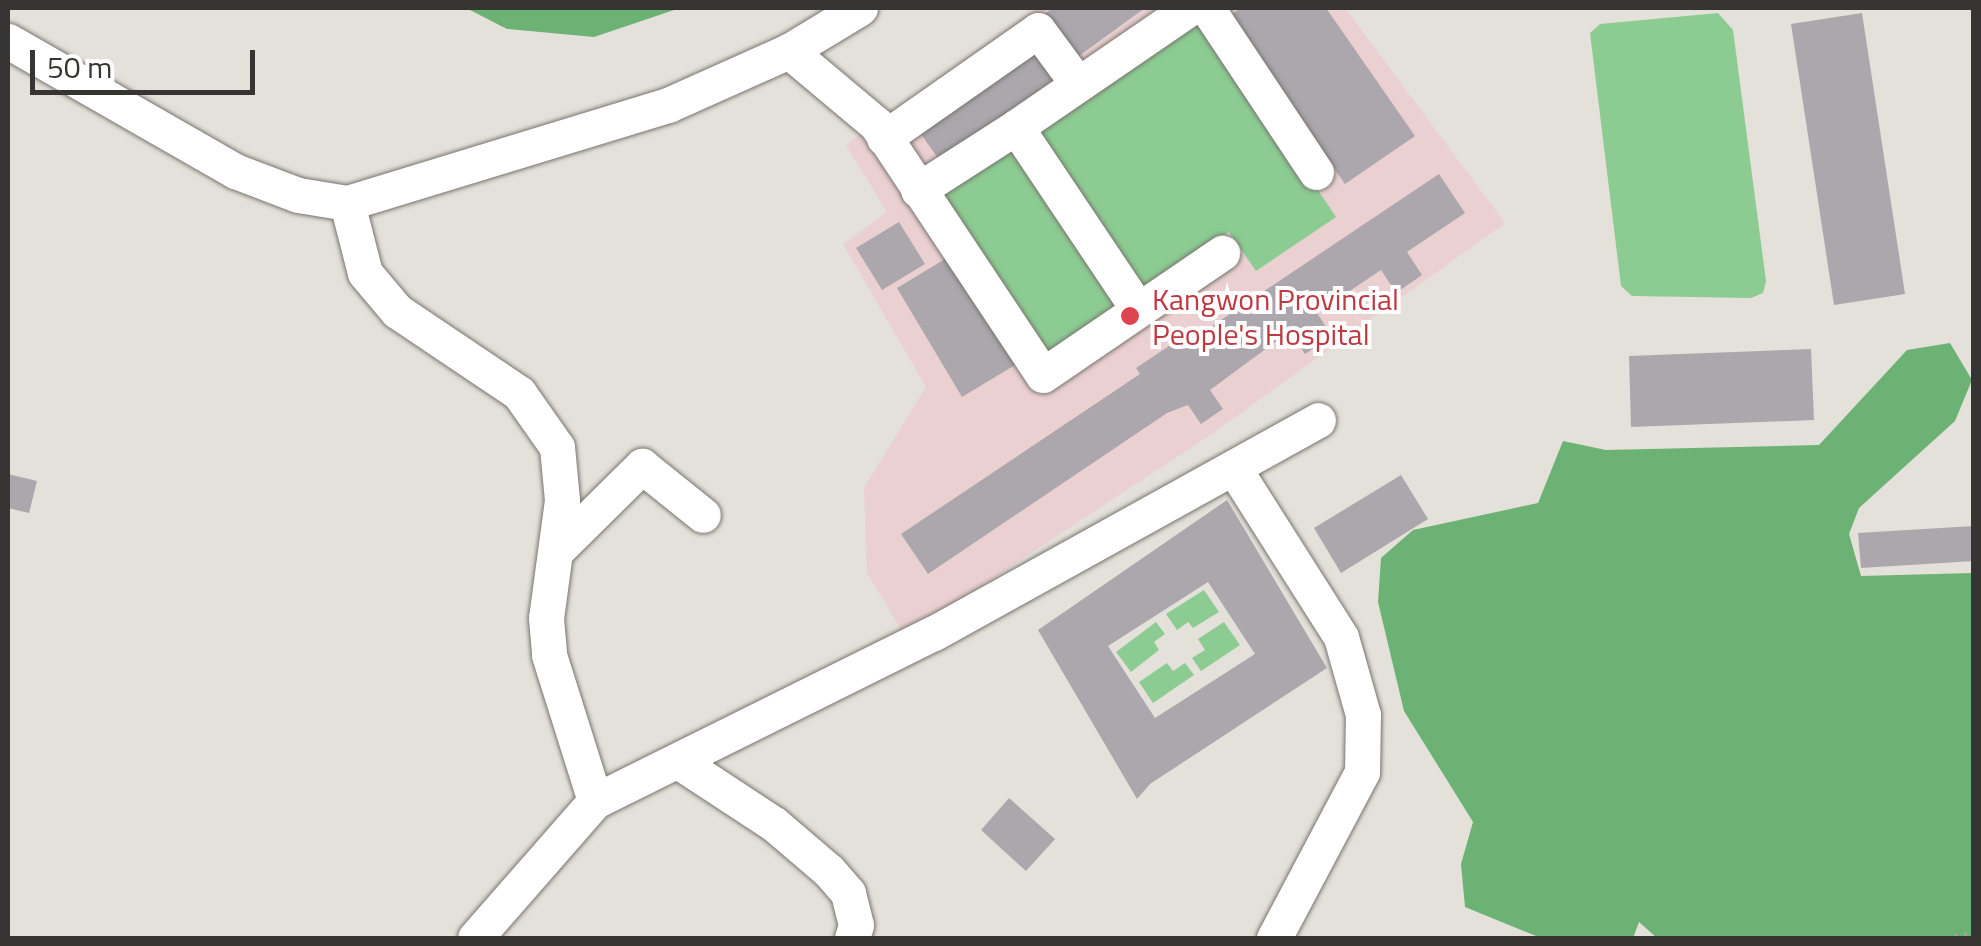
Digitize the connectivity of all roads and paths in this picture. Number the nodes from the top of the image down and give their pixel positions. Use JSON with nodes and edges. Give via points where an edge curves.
{"nodes":[{"id":1,"x":860,"y":8,"type":"edge"},
{"id":2,"x":1190,"y":8,"type":"edge"},
{"id":3,"x":1207,"y":8,"type":"edge"},
{"id":4,"x":8,"y":41,"type":"edge"},
{"id":5,"x":788,"y":51,"type":"junction"},
{"id":6,"x":1077,"y":83,"type":"junction"},
{"id":7,"x":1016,"y":127,"type":"junction"},
{"id":8,"x":884,"y":138,"type":"junction"},
{"id":9,"x":1316,"y":172,"type":"dead end"},
{"id":10,"x":918,"y":190,"type":"junction"},
{"id":11,"x":347,"y":203,"type":"junction"},
{"id":12,"x":1222,"y":253,"type":"dead end"},
{"id":13,"x":1138,"y":309,"type":"junction"},
{"id":14,"x":1318,"y":420,"type":"dead end"},
{"id":15,"x":1235,"y":470,"type":"junction"},
{"id":16,"x":703,"y":515,"type":"dead end"},
{"id":17,"x":558,"y":548,"type":"junction"},
{"id":18,"x":678,"y":761,"type":"junction"},
{"id":19,"x":594,"y":801,"type":"junction"},
{"id":20,"x":491,"y":933,"type":"edge"},
{"id":21,"x":1974,"y":933,"type":"edge"},
{"id":22,"x":852,"y":938,"type":"edge"},
{"id":23,"x":1274,"y":938,"type":"edge"},
{"id":24,"x":1944,"y":938,"type":"edge"}],
"edges":[{"from":1,"to":5,"type":"street"},
{"from":2,"to":6,"type":"street"},
{"from":3,"to":9,"type":"street"},
{"from":4,"to":11,"type":"street","via":[[236,172],[298,195]]},
{"from":5,"to":8,"type":"street"},
{"from":5,"to":11,"type":"street","via":[[668,104]]},
{"from":6,"to":7,"type":"street"},
{"from":6,"to":8,"type":"street","via":[[1038,30]]},
{"from":7,"to":10,"type":"street"},
{"from":7,"to":13,"type":"street"},
{"from":8,"to":10,"type":"street"},
{"from":10,"to":13,"type":"street","via":[[1043,375]]},
{"from":11,"to":17,"type":"street","via":[[365,273],[397,311],[519,393],[557,447]]},
{"from":12,"to":13,"type":"street"},
{"from":14,"to":15,"type":"street"},
{"from":15,"to":18,"type":"street","via":[[934,633]]},
{"from":15,"to":23,"type":"street","via":[[1341,637],[1363,715],[1362,772]]},
{"from":16,"to":17,"type":"street","via":[[642,466]]},
{"from":17,"to":19,"type":"street","via":[[546,618],[550,654]]},
{"from":18,"to":19,"type":"street"},
{"from":18,"to":22,"type":"street","via":[[774,824],[830,871],[848,893],[856,924]]},
{"from":19,"to":20,"type":"street"},
{"from":21,"to":24,"type":"path"}]}
